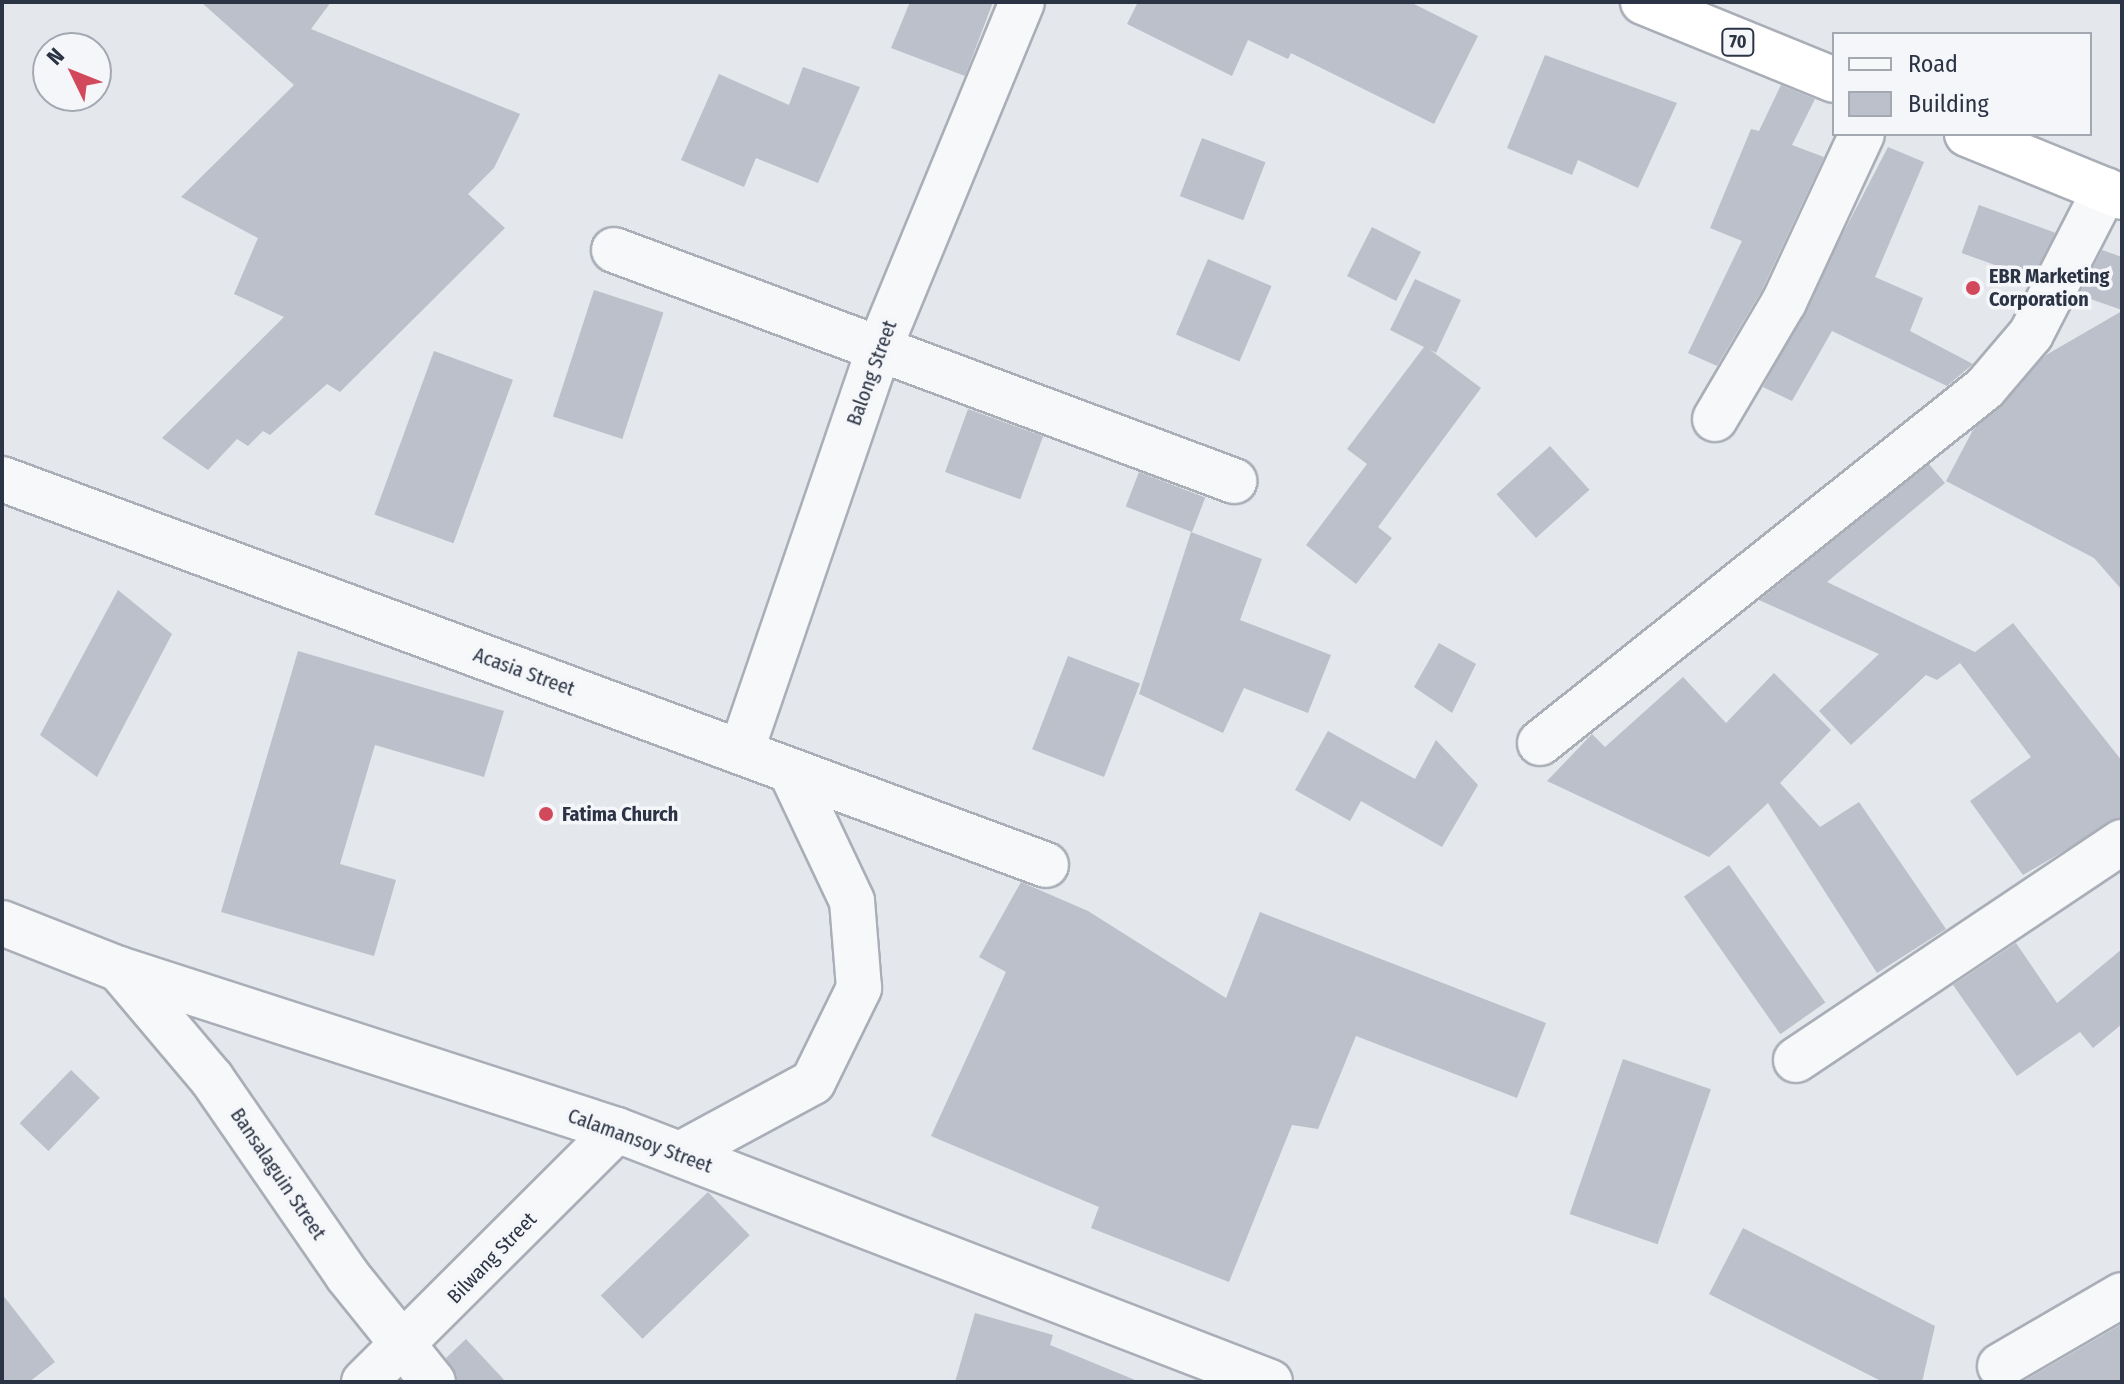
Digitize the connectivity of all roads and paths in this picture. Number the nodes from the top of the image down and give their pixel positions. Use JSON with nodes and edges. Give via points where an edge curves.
{"nodes":[{"id":1,"x":1022,"y":2,"type":"edge"},
{"id":2,"x":1643,"y":2,"type":"edge"},
{"id":3,"x":1832,"y":79,"type":"edge"},
{"id":4,"x":1861,"y":136,"type":"edge"},
{"id":5,"x":1972,"y":136,"type":"edge"},
{"id":6,"x":2113,"y":194,"type":"edge"},
{"id":7,"x":614,"y":250,"type":"dead end"},
{"id":8,"x":879,"y":349,"type":"junction"},
{"id":9,"x":1715,"y":419,"type":"dead end"},
{"id":10,"x":2,"y":479,"type":"edge"},
{"id":11,"x":1234,"y":481,"type":"dead end"},
{"id":12,"x":1540,"y":743,"type":"dead end"},
{"id":13,"x":741,"y":752,"type":"junction"},
{"id":14,"x":793,"y":776,"type":"junction"},
{"id":15,"x":2122,"y":842,"type":"edge"},
{"id":16,"x":1046,"y":865,"type":"dead end"},
{"id":17,"x":2,"y":923,"type":"edge"},
{"id":18,"x":119,"y":969,"type":"junction"},
{"id":19,"x":1796,"y":1060,"type":"dead end"},
{"id":20,"x":617,"y":1130,"type":"junction"},
{"id":21,"x":680,"y":1154,"type":"junction"},
{"id":22,"x":2122,"y":1295,"type":"edge"},
{"id":23,"x":408,"y":1345,"type":"junction"},
{"id":24,"x":2000,"y":1366,"type":"dead end"},
{"id":25,"x":364,"y":1382,"type":"edge"},
{"id":26,"x":433,"y":1382,"type":"edge"},
{"id":27,"x":1270,"y":1382,"type":"edge"}],
"edges":[{"from":1,"to":8,"type":"street","name":"Balong Street"},
{"from":2,"to":3,"type":"highway","number":"70"},
{"from":4,"to":9,"type":"street","via":[[1799,275]]},
{"from":5,"to":6,"type":"highway"},
{"from":6,"to":12,"type":"street","via":[[2031,334],[1985,388]]},
{"from":7,"to":8,"type":"street"},
{"from":8,"to":11,"type":"street"},
{"from":8,"to":13,"type":"street","name":"Balong Street"},
{"from":10,"to":13,"type":"street","name":"Acasia Street"},
{"from":13,"to":14,"type":"street","name":"Acasia Street"},
{"from":14,"to":16,"type":"street","name":"Acasia Street"},
{"from":14,"to":21,"type":"street","via":[[852,901],[859,988],[813,1082]]},
{"from":15,"to":19,"type":"street"},
{"from":17,"to":18,"type":"street","name":"Calamansoy Street"},
{"from":18,"to":20,"type":"street","name":"Calamansoy Street"},
{"from":18,"to":23,"type":"street","name":"Bansalaguin Street","via":[[212,1079],[347,1275]]},
{"from":20,"to":21,"type":"street","name":"Calamansoy Street"},
{"from":20,"to":23,"type":"street","name":"Bilwang Street"},
{"from":21,"to":27,"type":"street","name":"Calamansoy Street"},
{"from":22,"to":24,"type":"street"},
{"from":23,"to":25,"type":"street","name":"Bilwang Street"},
{"from":23,"to":26,"type":"street","name":"Bansalaguin Street"}]}
